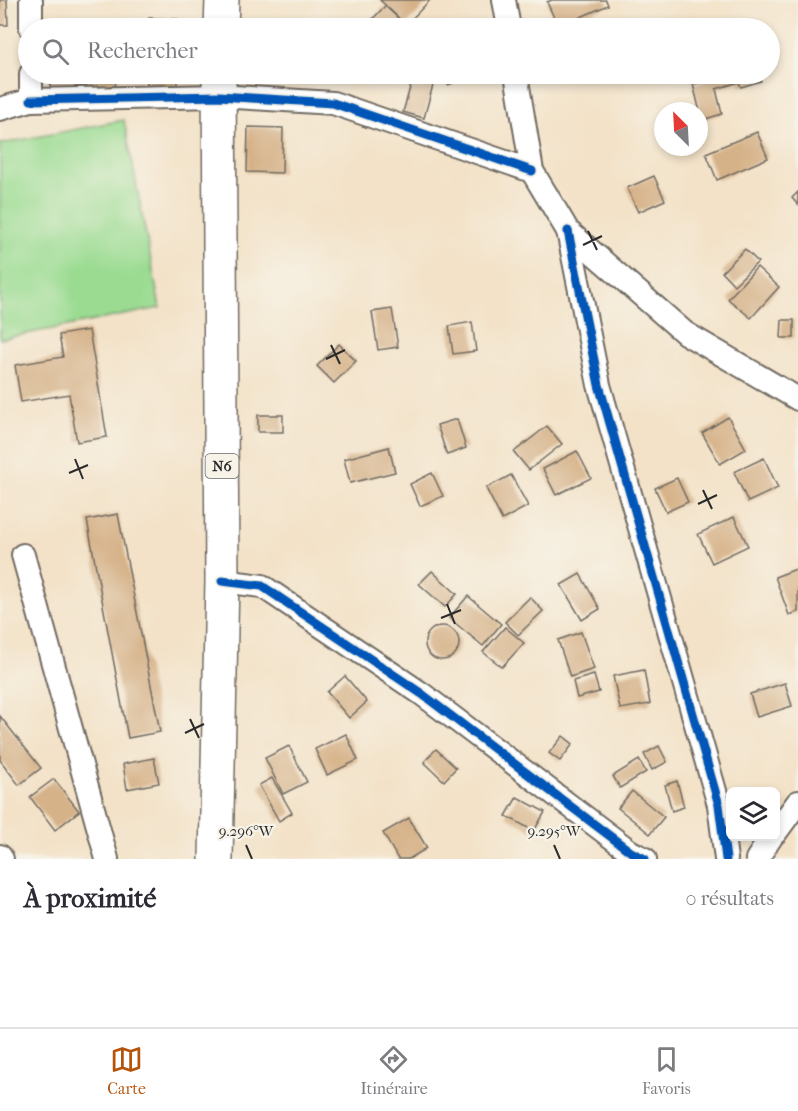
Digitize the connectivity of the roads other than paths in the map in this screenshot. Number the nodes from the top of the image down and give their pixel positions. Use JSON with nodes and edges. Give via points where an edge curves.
{"nodes":[{"id":1,"x":31,"y":0,"type":"edge"},
{"id":2,"x":222,"y":0,"type":"edge"},
{"id":3,"x":504,"y":0,"type":"edge"},
{"id":4,"x":31,"y":18,"type":"edge"},
{"id":5,"x":221,"y":18,"type":"edge"},
{"id":6,"x":507,"y":18,"type":"edge"},
{"id":7,"x":32,"y":84,"type":"edge"},
{"id":8,"x":518,"y":84,"type":"edge"},
{"id":9,"x":219,"y":85,"type":"edge"},
{"id":10,"x":32,"y":100,"type":"junction"},
{"id":11,"x":0,"y":109,"type":"edge"},
{"id":12,"x":532,"y":171,"type":"junction"},
{"id":13,"x":568,"y":231,"type":"junction"},
{"id":14,"x":798,"y":399,"type":"edge"},
{"id":15,"x":22,"y":555,"type":"dead end"},
{"id":16,"x":222,"y":581,"type":"junction"},
{"id":17,"x":798,"y":802,"type":"edge"},
{"id":18,"x":780,"y":827,"type":"edge"},
{"id":19,"x":769,"y":841,"type":"edge"},
{"id":20,"x":106,"y":859,"type":"edge"},
{"id":21,"x":216,"y":859,"type":"edge"},
{"id":22,"x":645,"y":859,"type":"edge"},
{"id":23,"x":726,"y":859,"type":"edge"},
{"id":24,"x":757,"y":859,"type":"edge"}],
"edges":[{"from":1,"to":4,"type":"street"},
{"from":2,"to":5,"type":"highway"},
{"from":3,"to":6,"type":"street"},
{"from":7,"to":10,"type":"street"},
{"from":8,"to":12,"type":"street"},
{"from":9,"to":10,"type":"street"},
{"from":9,"to":12,"type":"street","via":[[333,103]]},
{"from":9,"to":16,"type":"highway","number":"N6"},
{"from":10,"to":11,"type":"street"},
{"from":12,"to":13,"type":"street"},
{"from":13,"to":14,"type":"street","via":[[685,333]]},
{"from":13,"to":23,"type":"street","via":[[599,386],[719,805]]},
{"from":15,"to":20,"type":"street"},
{"from":16,"to":21,"type":"highway","number":"N6"},
{"from":16,"to":22,"type":"street","via":[[262,586],[422,694]]},
{"from":17,"to":18,"type":"street"},
{"from":19,"to":24,"type":"street"}]}
